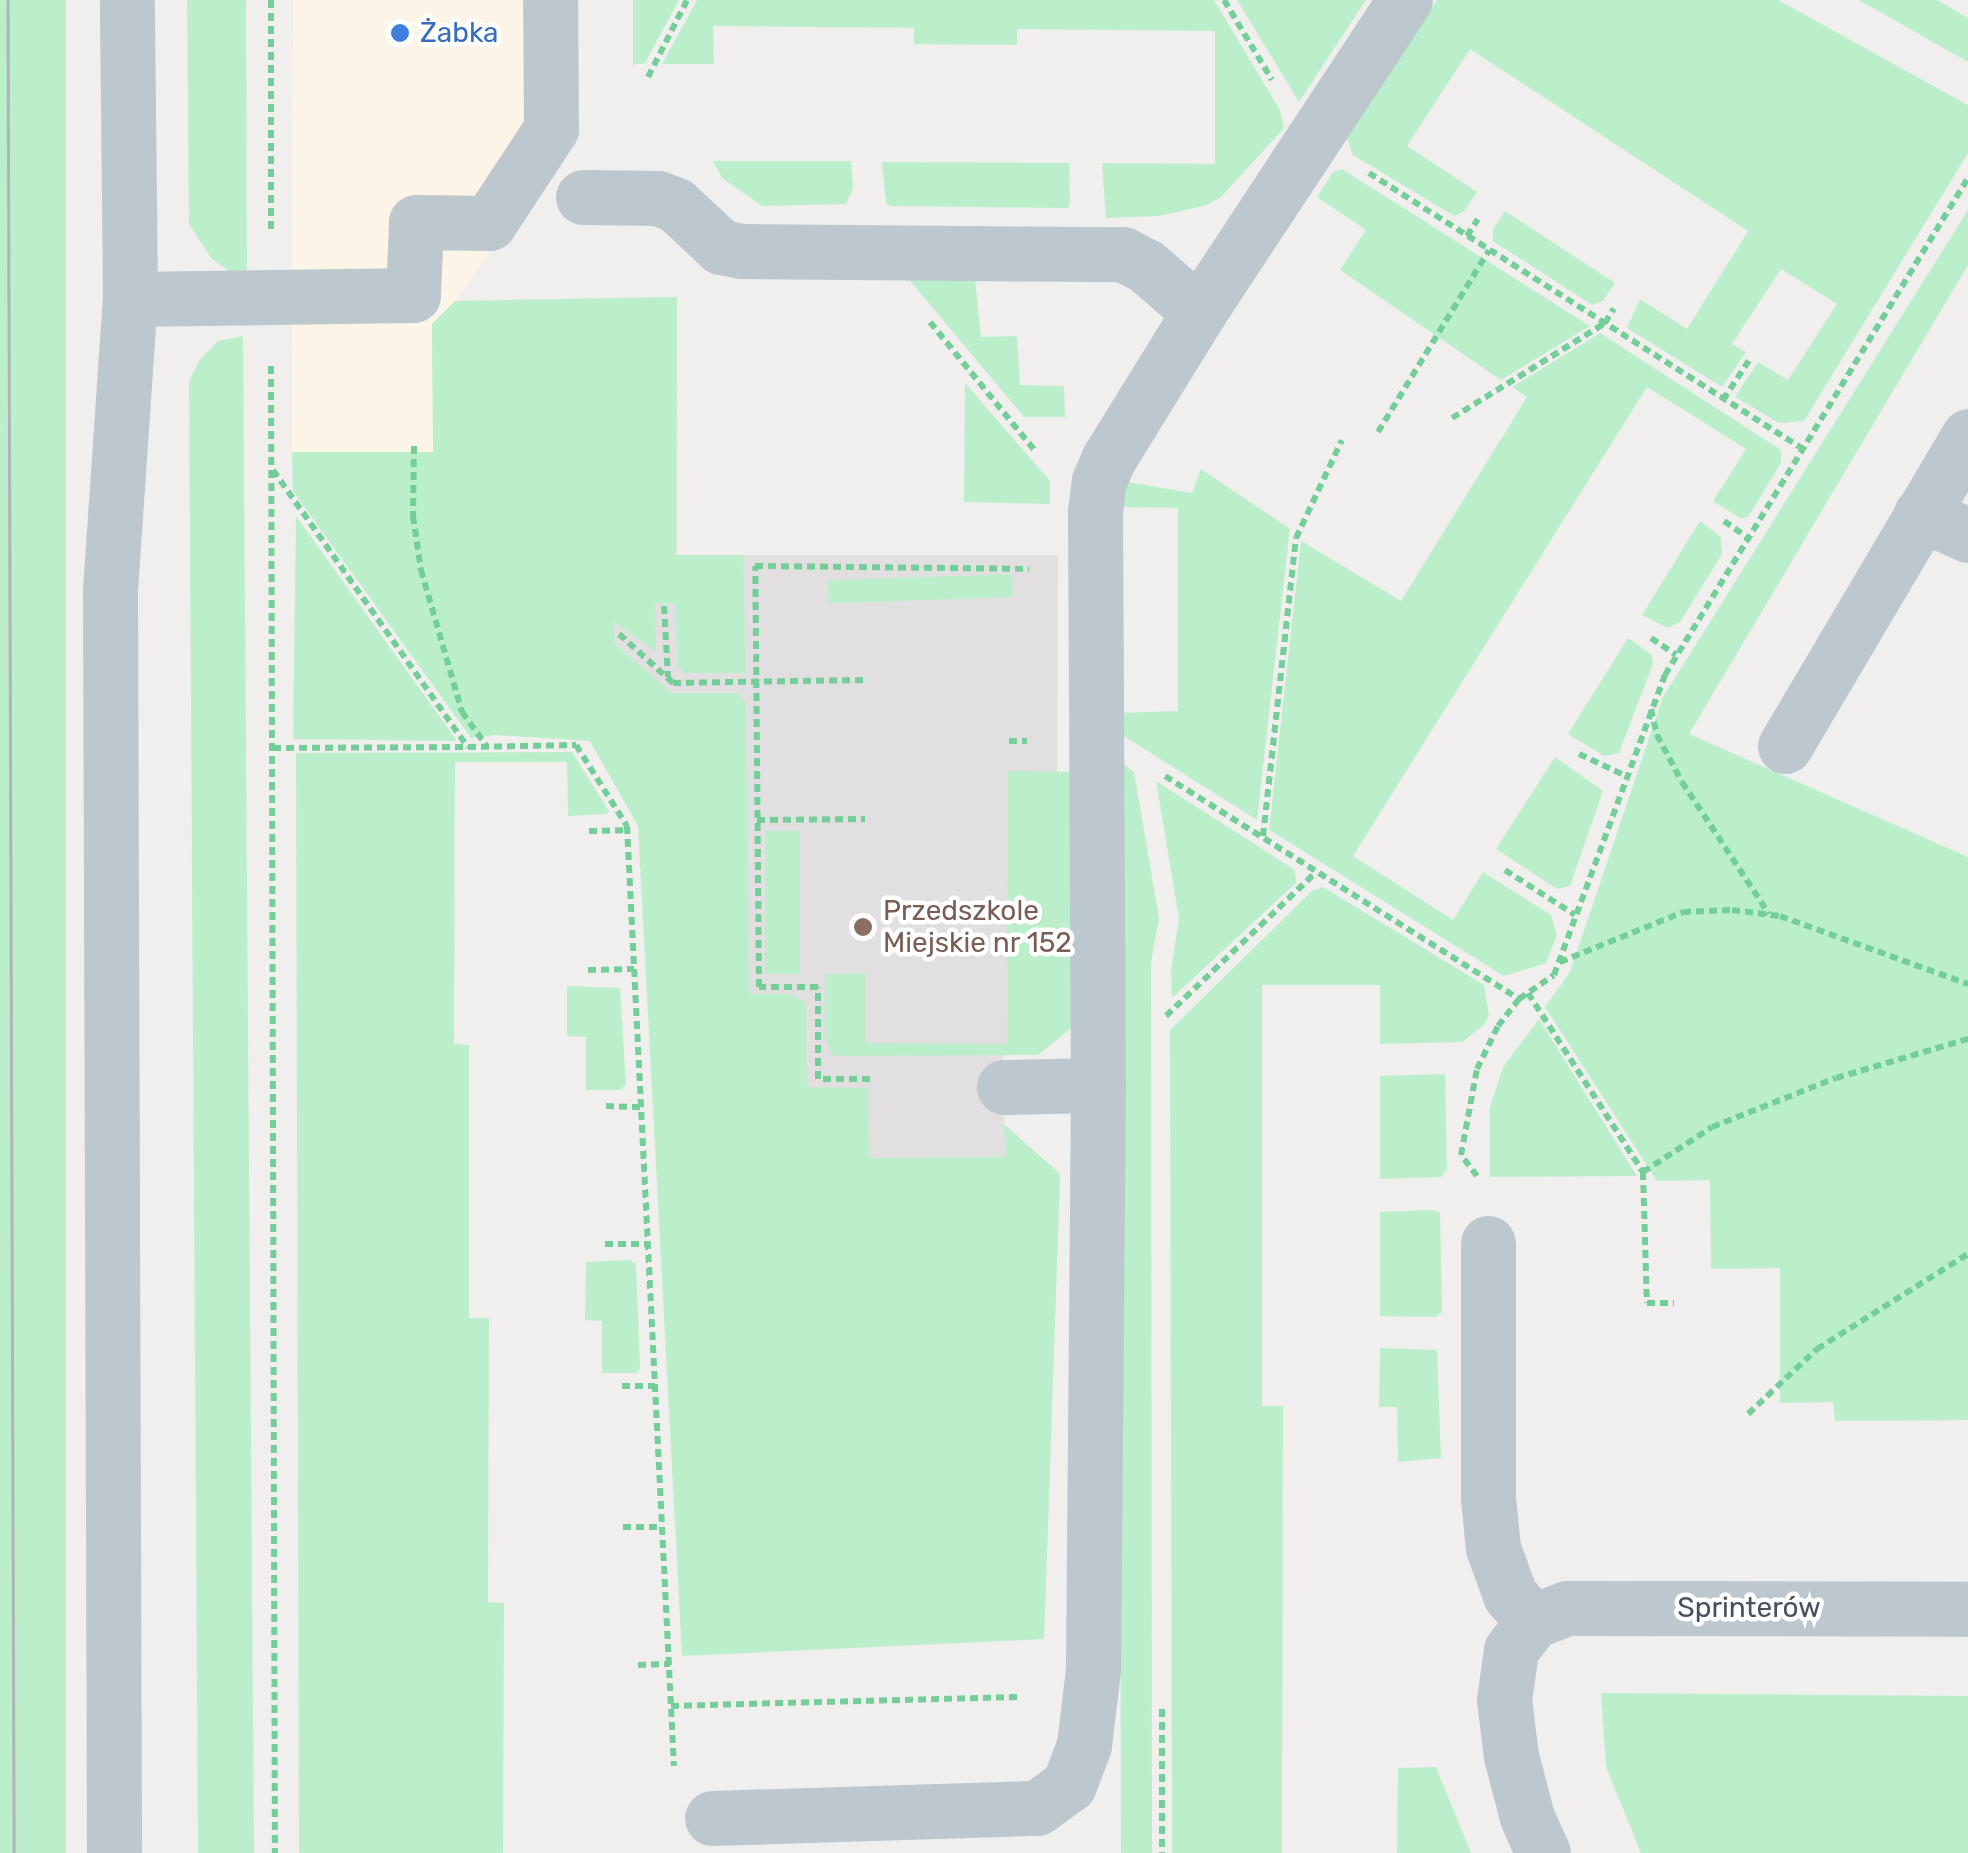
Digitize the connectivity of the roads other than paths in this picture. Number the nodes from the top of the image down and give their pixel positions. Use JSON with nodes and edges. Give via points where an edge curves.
{"nodes":[{"id":1,"x":126,"y":0,"type":"edge"},
{"id":2,"x":550,"y":0,"type":"edge"},
{"id":3,"x":1406,"y":0,"type":"edge"},
{"id":4,"x":584,"y":198,"type":"dead end"},
{"id":5,"x":130,"y":299,"type":"junction"},
{"id":6,"x":1199,"y":312,"type":"junction"},
{"id":7,"x":1968,"y":436,"type":"edge"},
{"id":8,"x":1944,"y":525,"type":"edge"},
{"id":9,"x":1785,"y":746,"type":"dead end"},
{"id":10,"x":1098,"y":1085,"type":"junction"},
{"id":11,"x":1004,"y":1087,"type":"dead end"},
{"id":12,"x":1488,"y":1242,"type":"dead end"},
{"id":13,"x":1968,"y":1609,"type":"edge"},
{"id":14,"x":1533,"y":1621,"type":"junction"},
{"id":15,"x":712,"y":1818,"type":"dead end"},
{"id":16,"x":1037,"y":1831,"type":"edge"},
{"id":17,"x":114,"y":1853,"type":"edge"},
{"id":18,"x":1543,"y":1853,"type":"edge"}],
"edges":[{"from":1,"to":5,"type":"street"},
{"from":2,"to":5,"type":"street","via":[[551,129],[489,224],[416,222],[413,295]]},
{"from":3,"to":6,"type":"street"},
{"from":4,"to":6,"type":"street","via":[[676,204],[720,247],[742,251],[1124,254]]},
{"from":5,"to":17,"type":"street","via":[[110,590]]},
{"from":6,"to":10,"type":"street","via":[[1099,481]]},
{"from":7,"to":8,"type":"street"},
{"from":8,"to":9,"type":"street"},
{"from":10,"to":11,"type":"street"},
{"from":10,"to":16,"type":"street","via":[[1090,1696],[1084,1745],[1069,1785]]},
{"from":12,"to":14,"type":"street","via":[[1493,1548],[1510,1596]]},
{"from":13,"to":14,"type":"street","name":"Sprinterów","via":[[1567,1608]]},
{"from":14,"to":18,"type":"street","via":[[1511,1650],[1504,1700],[1511,1756]]},
{"from":15,"to":16,"type":"street"}]}
